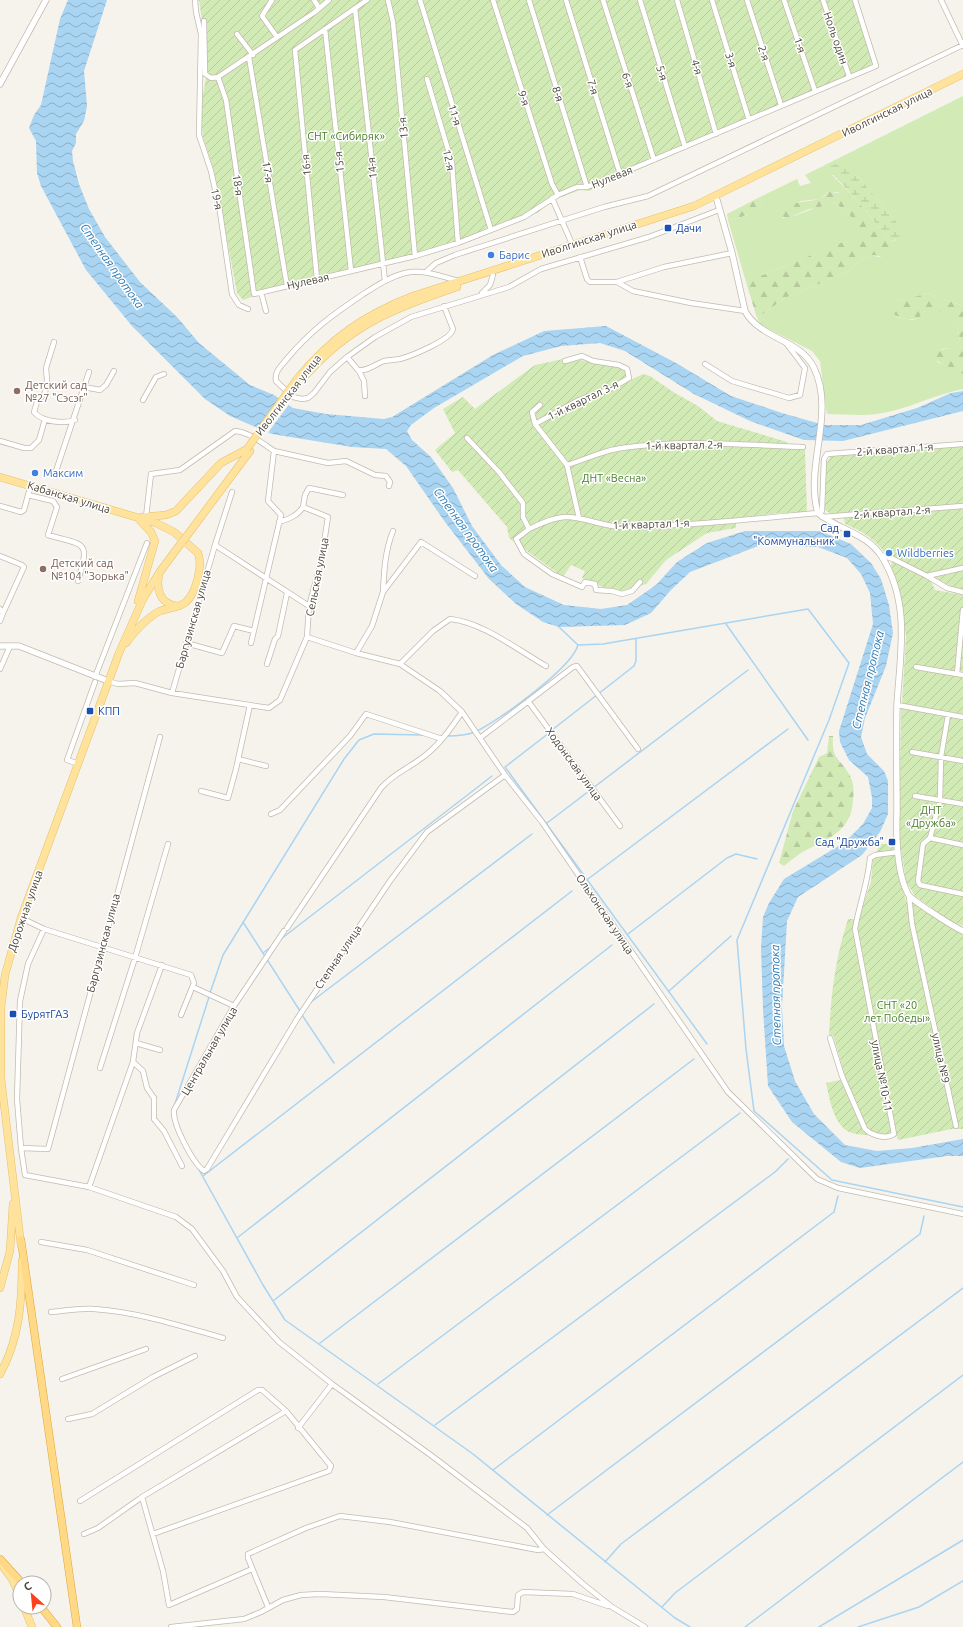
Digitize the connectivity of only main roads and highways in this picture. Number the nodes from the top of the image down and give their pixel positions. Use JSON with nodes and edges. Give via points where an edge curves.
{"nodes":[{"id":1,"x":963,"y":74,"type":"edge"},
{"id":2,"x":963,"y":79,"type":"edge"},
{"id":3,"x":299,"y":380,"type":"junction"},
{"id":4,"x":248,"y":450,"type":"junction"},
{"id":5,"x":0,"y":477,"type":"edge"},
{"id":6,"x":138,"y":518,"type":"junction"},
{"id":7,"x":182,"y":538,"type":"junction"},
{"id":8,"x":159,"y":573,"type":"junction"},
{"id":9,"x":138,"y":601,"type":"junction"},
{"id":10,"x":179,"y":606,"type":"junction"},
{"id":11,"x":133,"y":620,"type":"junction"},
{"id":12,"x":119,"y":653,"type":"junction"},
{"id":13,"x":3,"y":975,"type":"edge"},
{"id":14,"x":0,"y":1079,"type":"edge"},
{"id":15,"x":15,"y":1186,"type":"junction"},
{"id":16,"x":21,"y":1240,"type":"junction"},
{"id":17,"x":0,"y":1288,"type":"edge"},
{"id":18,"x":0,"y":1374,"type":"edge"},
{"id":19,"x":0,"y":1559,"type":"edge"},
{"id":20,"x":0,"y":1562,"type":"edge"},
{"id":21,"x":15,"y":1575,"type":"edge"},
{"id":22,"x":12,"y":1580,"type":"edge"},
{"id":23,"x":27,"y":1615,"type":"edge"},
{"id":24,"x":47,"y":1615,"type":"edge"},
{"id":25,"x":32,"y":1627,"type":"edge"},
{"id":26,"x":57,"y":1627,"type":"edge"},
{"id":27,"x":77,"y":1627,"type":"edge"}],
"edges":[{"from":1,"to":3,"type":"main road","name":"Иволгинская улица","via":[[694,206],[398,302],[358,322],[337,337],[315,357]]},
{"from":2,"to":3,"type":"main road","name":"Иволгинская улица","via":[[695,210],[406,304],[365,324]]},
{"from":3,"to":4,"type":"main road","name":"Иволгинская улица","bridge":true},
{"from":4,"to":6,"type":"main road","name":"Кабанская улица","via":[[221,464],[176,511],[166,515]]},
{"from":4,"to":7,"type":"main road","name":"Иволгинская улица"},
{"from":5,"to":6,"type":"main road","name":"Кабанская улица"},
{"from":6,"to":9,"type":"main road","via":[[151,532],[155,541]]},
{"from":6,"to":10,"type":"main road","name":"Кабанская улица","via":[[174,532],[198,553],[199,567],[194,587],[188,600]]},
{"from":7,"to":8,"type":"main road","name":"Дорожная улица"},
{"from":7,"to":9,"type":"main road","name":"Дорожная улица","via":[[152,576]]},
{"from":8,"to":10,"type":"main road","via":[[157,582],[161,597],[170,605]]},
{"from":8,"to":11,"type":"main road","name":"Дорожная улица"},
{"from":9,"to":11,"type":"main road","name":"Дорожная улица"},
{"from":10,"to":12,"type":"main road","via":[[160,612],[145,622]]},
{"from":11,"to":12,"type":"main road","name":"Дорожная улица"},
{"from":12,"to":13,"type":"main road","name":"Дорожная улица","via":[[21,918]]},
{"from":13,"to":14,"type":"main road","name":"Дорожная улица"},
{"from":14,"to":15,"type":"main road","name":"Дорожная улица"},
{"from":15,"to":16,"type":"main road","name":"Дорожная улица"},
{"from":15,"to":17,"type":"main road","via":[[10,1251]]},
{"from":16,"to":18,"type":"main road","name":"Дорожная улица","via":[[22,1295],[19,1324],[13,1346]]},
{"from":16,"to":27,"type":"highway"},
{"from":19,"to":21,"type":"highway"},
{"from":20,"to":22,"type":"main road"},
{"from":23,"to":25,"type":"main road"},
{"from":24,"to":26,"type":"highway"}]}
